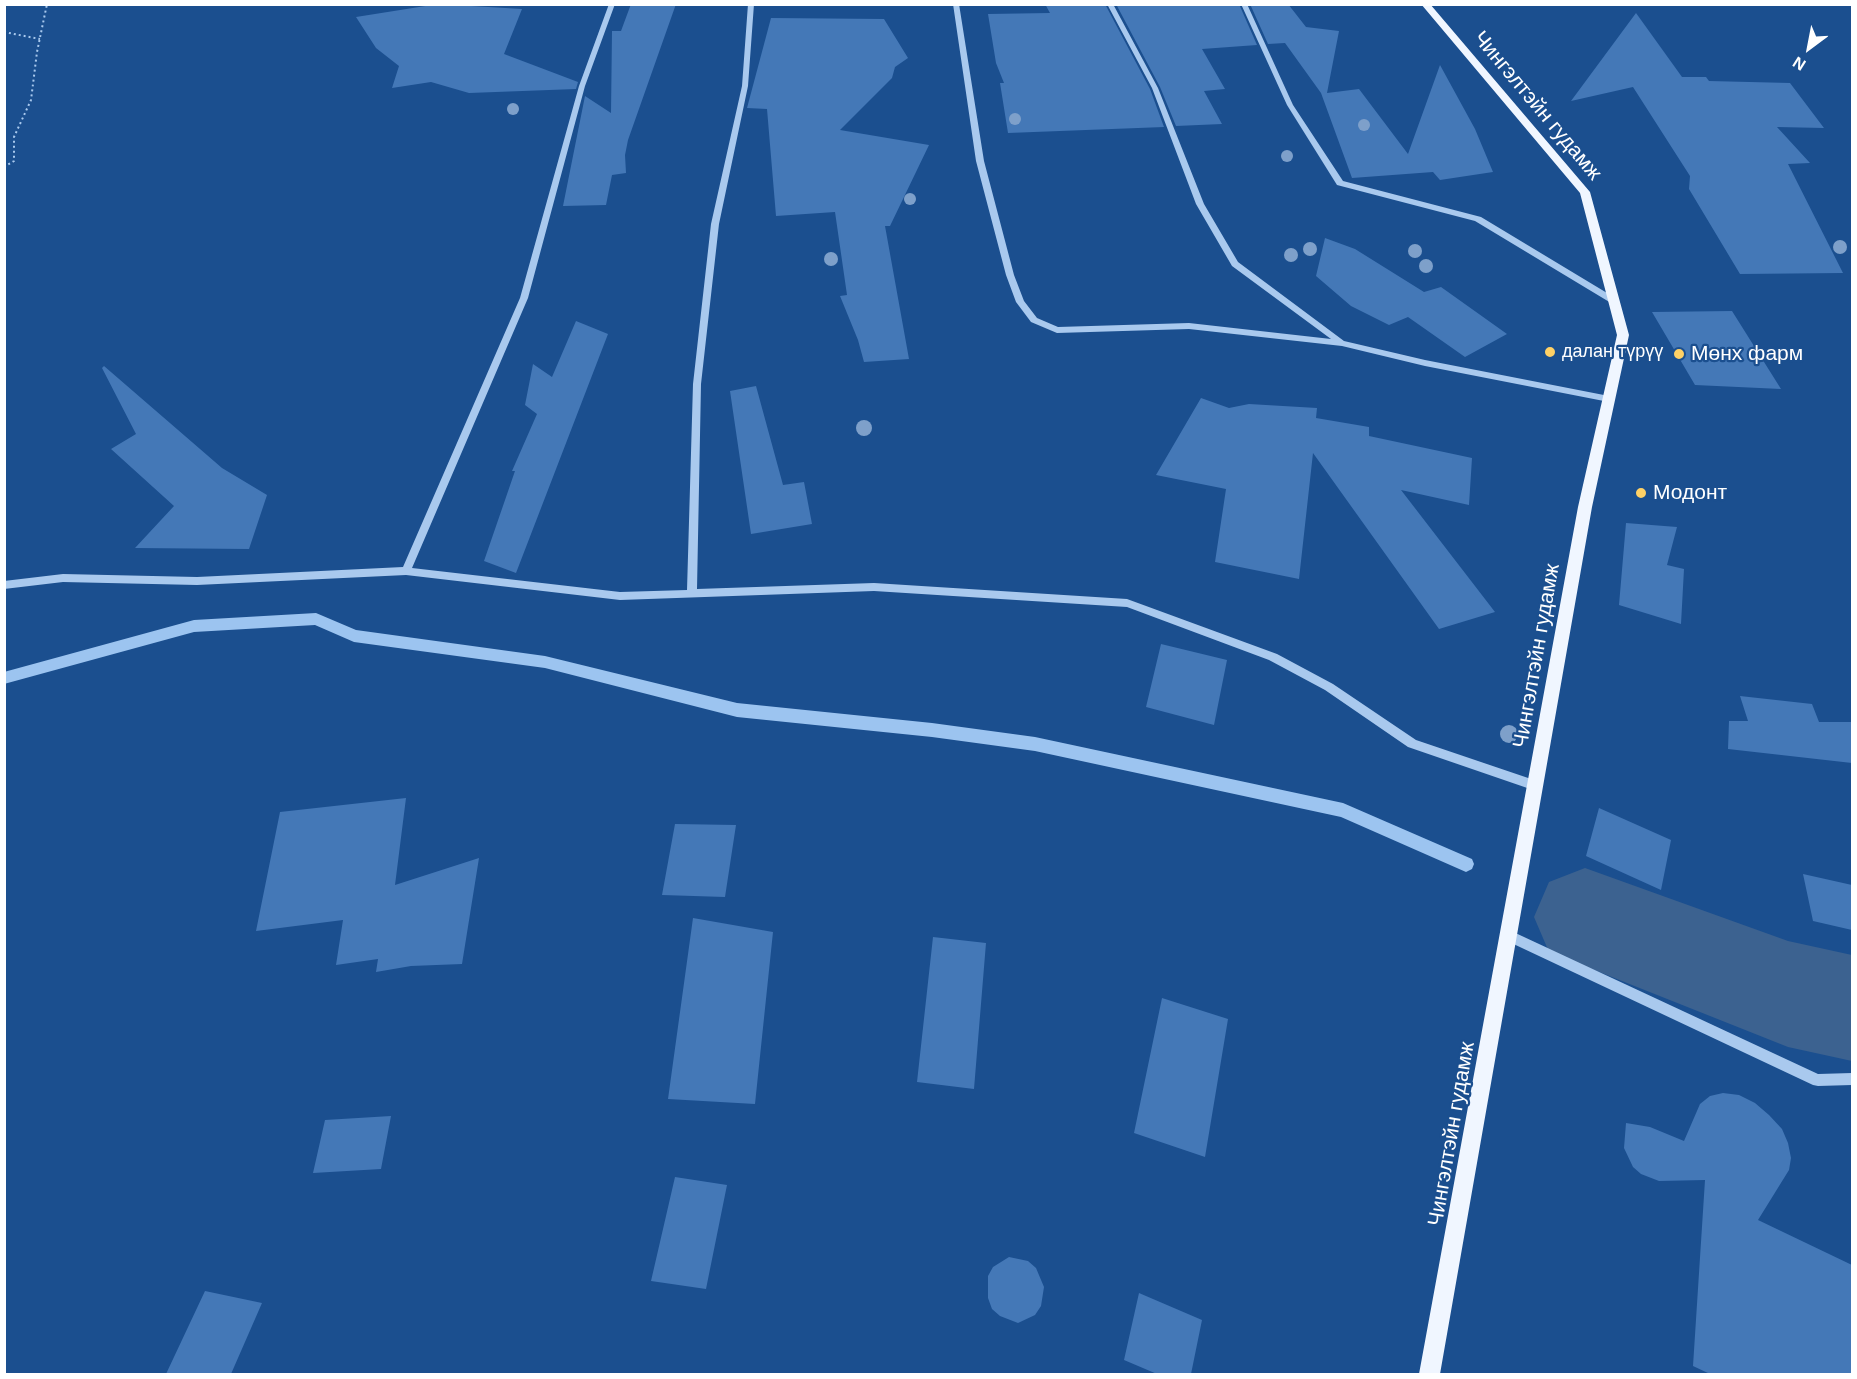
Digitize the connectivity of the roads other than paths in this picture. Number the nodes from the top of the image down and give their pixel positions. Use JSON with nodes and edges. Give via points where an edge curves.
{"nodes":[{"id":1,"x":612,"y":4,"type":"edge"},
{"id":2,"x":751,"y":4,"type":"edge"},
{"id":3,"x":956,"y":4,"type":"edge"},
{"id":4,"x":1110,"y":4,"type":"edge"},
{"id":5,"x":1244,"y":4,"type":"edge"},
{"id":6,"x":1425,"y":4,"type":"edge"},
{"id":7,"x":1614,"y":301,"type":"junction"},
{"id":8,"x":1342,"y":343,"type":"junction"},
{"id":9,"x":1609,"y":399,"type":"junction"},
{"id":10,"x":406,"y":571,"type":"junction"},
{"id":11,"x":4,"y":585,"type":"edge"},
{"id":12,"x":693,"y":593,"type":"junction"},
{"id":13,"x":1536,"y":786,"type":"junction"},
{"id":14,"x":1509,"y":936,"type":"junction"},
{"id":15,"x":1852,"y":1079,"type":"edge"},
{"id":16,"x":1431,"y":1374,"type":"edge"}],
"edges":[{"from":1,"to":10,"type":"street","via":[[582,86],[524,298]]},
{"from":2,"to":12,"type":"street","via":[[745,86],[715,224],[697,384]]},
{"from":3,"to":8,"type":"street","via":[[980,161],[1010,275],[1020,302],[1034,320],[1057,330],[1189,326]]},
{"from":4,"to":8,"type":"street","via":[[1155,88],[1200,204],[1235,264]]},
{"from":5,"to":7,"type":"street","via":[[1290,105],[1340,183],[1478,219]]},
{"from":6,"to":7,"type":"main road","name":"Чингэлтэйн гудамж","via":[[1585,192]]},
{"from":7,"to":9,"type":"main road","name":"Чингэлтэйн гудамж","via":[[1623,335]]},
{"from":8,"to":9,"type":"street"},
{"from":9,"to":13,"type":"main road","name":"Чингэлтэйн гудамж","via":[[1585,507]]},
{"from":10,"to":11,"type":"street","via":[[197,581],[63,578]]},
{"from":10,"to":12,"type":"street","via":[[620,596]]},
{"from":12,"to":13,"type":"street","via":[[874,587],[1127,603],[1273,657],[1329,687],[1412,744]]},
{"from":13,"to":14,"type":"main road","name":"Чингэлтэйн гудамж"},
{"from":14,"to":15,"type":"street","via":[[1818,1080]]},
{"from":14,"to":16,"type":"main road","name":"Чингэлтэйн гудамж"}]}
